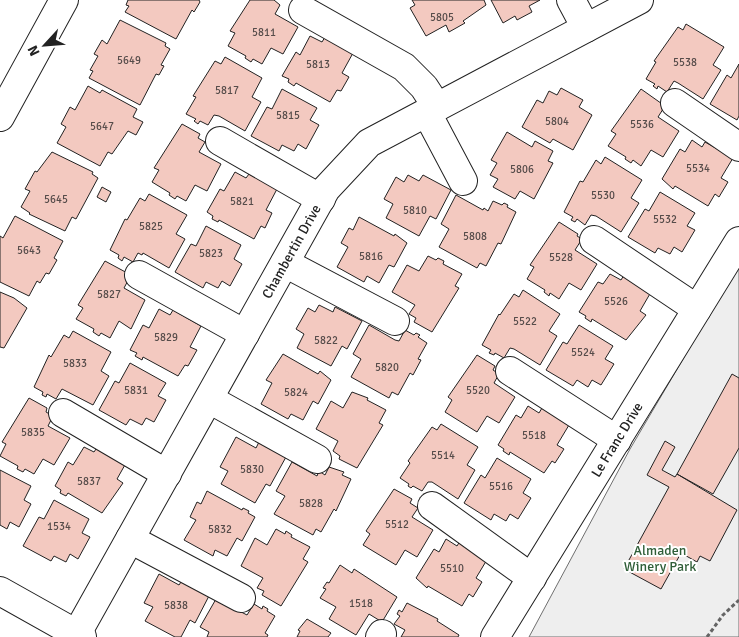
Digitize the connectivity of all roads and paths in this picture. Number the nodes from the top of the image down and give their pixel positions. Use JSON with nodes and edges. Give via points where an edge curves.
{"nodes":[{"id":1,"x":64,"y":0,"type":"edge"},
{"id":2,"x":571,"y":0,"type":"edge"},
{"id":3,"x":639,"y":0,"type":"edge"},
{"id":4,"x":303,"y":10,"type":"dead end"},
{"id":5,"x":586,"y":28,"type":"junction"},
{"id":6,"x":675,"y":103,"type":"dead end"},
{"id":7,"x":432,"y":110,"type":"junction"},
{"id":8,"x":0,"y":117,"type":"edge"},
{"id":9,"x":220,"y":141,"type":"dead end"},
{"id":10,"x":739,"y":147,"type":"edge"},
{"id":11,"x":464,"y":181,"type":"dead end"},
{"id":12,"x":320,"y":200,"type":"junction"},
{"id":13,"x":594,"y":240,"type":"dead end"},
{"id":14,"x":739,"y":241,"type":"edge"},
{"id":15,"x":285,"y":262,"type":"junction"},
{"id":16,"x":140,"y":275,"type":"dead end"},
{"id":17,"x":697,"y":309,"type":"junction"},
{"id":18,"x":395,"y":321,"type":"dead end"},
{"id":19,"x":245,"y":334,"type":"junction"},
{"id":20,"x":510,"y":371,"type":"dead end"},
{"id":21,"x":209,"y":398,"type":"junction"},
{"id":22,"x":63,"y":413,"type":"dead end"},
{"id":23,"x":617,"y":440,"type":"junction"},
{"id":24,"x":317,"y":459,"type":"dead end"},
{"id":25,"x":167,"y":474,"type":"junction"},
{"id":26,"x":432,"y":506,"type":"dead end"},
{"id":27,"x":130,"y":538,"type":"junction"},
{"id":28,"x":532,"y":578,"type":"junction"},
{"id":29,"x":0,"y":591,"type":"edge"},
{"id":30,"x":241,"y":598,"type":"dead end"},
{"id":31,"x":739,"y":600,"type":"edge"},
{"id":32,"x":78,"y":636,"type":"edge"},
{"id":33,"x":495,"y":637,"type":"edge"},
{"id":34,"x":707,"y":637,"type":"edge"}],
"edges":[{"from":1,"to":8,"type":"street"},
{"from":2,"to":5,"type":"street"},
{"from":3,"to":5,"type":"street","name":"Chambertin Drive"},
{"from":4,"to":7,"type":"street","via":[[404,67],[424,87]]},
{"from":5,"to":7,"type":"street","name":"Chambertin Drive"},
{"from":6,"to":10,"type":"street"},
{"from":7,"to":11,"type":"street"},
{"from":7,"to":12,"type":"street","name":"Chambertin Drive","via":[[369,143],[326,189]]},
{"from":9,"to":12,"type":"street"},
{"from":12,"to":15,"type":"street","name":"Chambertin Drive"},
{"from":13,"to":17,"type":"street"},
{"from":14,"to":17,"type":"street","name":"Le Franc Drive"},
{"from":15,"to":18,"type":"street"},
{"from":15,"to":19,"type":"street","name":"Chambertin Drive"},
{"from":16,"to":19,"type":"street"},
{"from":17,"to":23,"type":"street","name":"Le Franc Drive"},
{"from":19,"to":21,"type":"street","name":"Chambertin Drive"},
{"from":20,"to":23,"type":"street"},
{"from":21,"to":24,"type":"street"},
{"from":21,"to":25,"type":"street","name":"Chambertin Drive"},
{"from":22,"to":25,"type":"street"},
{"from":23,"to":28,"type":"street","name":"Le Franc Drive"},
{"from":25,"to":27,"type":"street","name":"Chambertin Drive"},
{"from":26,"to":28,"type":"street"},
{"from":27,"to":30,"type":"street"},
{"from":27,"to":32,"type":"street","name":"Chambertin Drive"},
{"from":28,"to":33,"type":"street","name":"Le Franc Drive"},
{"from":29,"to":32,"type":"street"},
{"from":31,"to":34,"type":"path","via":[[722,614]]}]}
